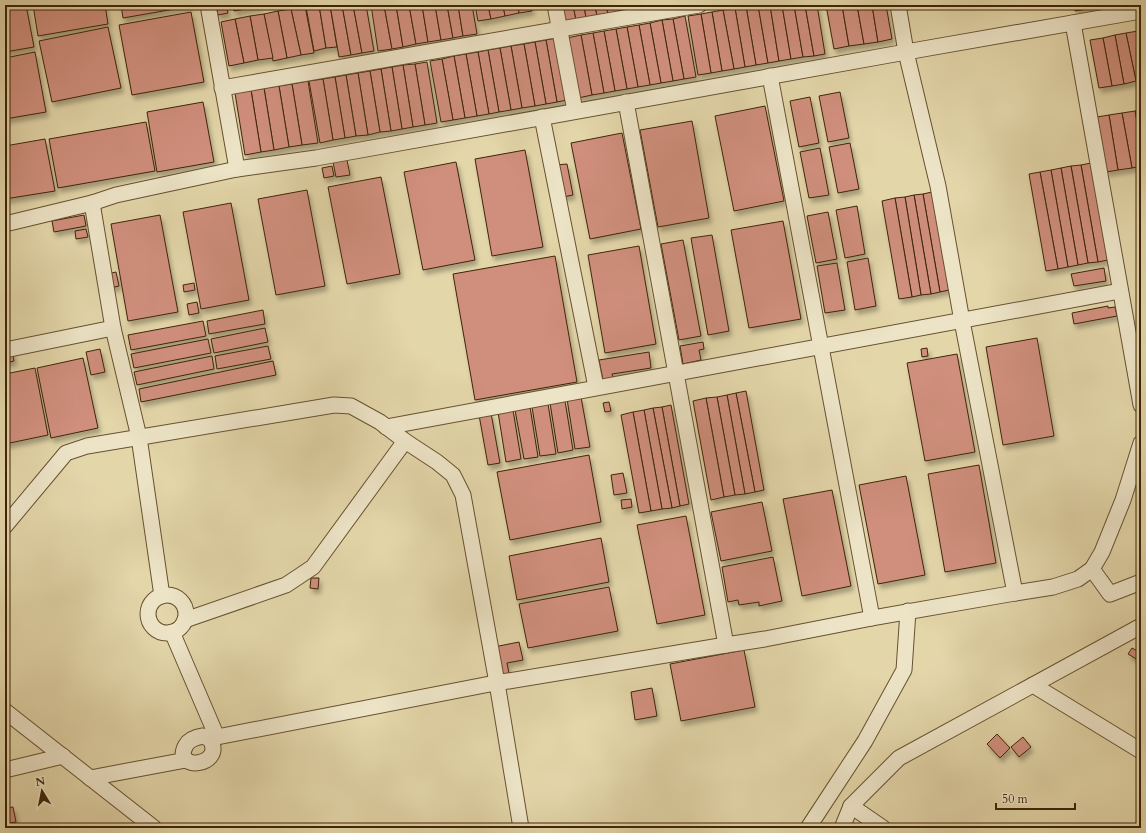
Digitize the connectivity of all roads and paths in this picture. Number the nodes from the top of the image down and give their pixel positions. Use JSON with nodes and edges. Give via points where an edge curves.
{"nodes":[{"id":1,"x":208,"y":5,"type":"edge"},
{"id":2,"x":555,"y":5,"type":"edge"},
{"id":3,"x":699,"y":5,"type":"edge"},
{"id":4,"x":898,"y":5,"type":"edge"},
{"id":5,"x":1141,"y":11,"type":"edge"},
{"id":6,"x":1073,"y":23,"type":"junction"},
{"id":7,"x":559,"y":29,"type":"junction"},
{"id":8,"x":906,"y":52,"type":"junction"},
{"id":9,"x":770,"y":76,"type":"junction"},
{"id":10,"x":222,"y":88,"type":"junction"},
{"id":11,"x":626,"y":102,"type":"junction"},
{"id":12,"x":576,"y":111,"type":"junction"},
{"id":13,"x":542,"y":117,"type":"junction"},
{"id":14,"x":237,"y":169,"type":"junction"},
{"id":15,"x":92,"y":203,"type":"junction"},
{"id":16,"x":5,"y":224,"type":"edge"},
{"id":17,"x":1120,"y":291,"type":"junction"},
{"id":18,"x":962,"y":321,"type":"junction"},
{"id":19,"x":113,"y":328,"type":"junction"},
{"id":20,"x":822,"y":346,"type":"junction"},
{"id":21,"x":5,"y":350,"type":"edge"},
{"id":22,"x":676,"y":372,"type":"junction"},
{"id":23,"x":596,"y":387,"type":"junction"},
{"id":24,"x":1141,"y":406,"type":"edge"},
{"id":25,"x":386,"y":427,"type":"junction"},
{"id":26,"x":139,"y":437,"type":"junction"},
{"id":27,"x":405,"y":441,"type":"junction"},
{"id":28,"x":1141,"y":442,"type":"edge"},
{"id":29,"x":5,"y":526,"type":"edge"},
{"id":30,"x":1092,"y":569,"type":"junction"},
{"id":31,"x":1141,"y":582,"type":"edge"},
{"id":32,"x":1014,"y":593,"type":"junction"},
{"id":33,"x":162,"y":596,"type":"junction"},
{"id":34,"x":908,"y":612,"type":"junction"},
{"id":35,"x":872,"y":618,"type":"junction"},
{"id":36,"x":185,"y":620,"type":"junction"},
{"id":37,"x":1141,"y":626,"type":"edge"},
{"id":38,"x":172,"y":632,"type":"junction"},
{"id":39,"x":726,"y":645,"type":"junction"},
{"id":40,"x":497,"y":683,"type":"junction"},
{"id":41,"x":1033,"y":685,"type":"junction"},
{"id":42,"x":5,"y":711,"type":"edge"},
{"id":43,"x":214,"y":739,"type":"junction"},
{"id":44,"x":1141,"y":751,"type":"edge"},
{"id":45,"x":63,"y":756,"type":"junction"},
{"id":46,"x":5,"y":770,"type":"edge"},
{"id":47,"x":90,"y":778,"type":"junction"},
{"id":48,"x":851,"y":806,"type":"junction"},
{"id":49,"x":154,"y":828,"type":"edge"},
{"id":50,"x":521,"y":828,"type":"edge"},
{"id":51,"x":808,"y":828,"type":"edge"},
{"id":52,"x":842,"y":828,"type":"edge"},
{"id":53,"x":883,"y":828,"type":"edge"}],
"edges":[{"from":1,"to":10,"type":"street"},
{"from":2,"to":7,"type":"street"},
{"from":3,"to":7,"type":"street"},
{"from":4,"to":8,"type":"street"},
{"from":5,"to":6,"type":"street"},
{"from":6,"to":8,"type":"street"},
{"from":6,"to":17,"type":"street"},
{"from":7,"to":10,"type":"street"},
{"from":7,"to":12,"type":"street"},
{"from":8,"to":9,"type":"street"},
{"from":8,"to":18,"type":"street","via":[[938,186]]},
{"from":9,"to":11,"type":"street"},
{"from":9,"to":20,"type":"street"},
{"from":10,"to":14,"type":"street"},
{"from":11,"to":12,"type":"street"},
{"from":11,"to":22,"type":"street"},
{"from":12,"to":13,"type":"street"},
{"from":13,"to":14,"type":"street","via":[[316,158]]},
{"from":13,"to":23,"type":"street"},
{"from":14,"to":15,"type":"street","via":[[116,195]]},
{"from":15,"to":16,"type":"street"},
{"from":15,"to":19,"type":"street"},
{"from":17,"to":18,"type":"street"},
{"from":17,"to":24,"type":"street"},
{"from":18,"to":20,"type":"street"},
{"from":18,"to":32,"type":"street"},
{"from":19,"to":21,"type":"street"},
{"from":19,"to":26,"type":"street"},
{"from":20,"to":22,"type":"street"},
{"from":20,"to":35,"type":"street"},
{"from":22,"to":23,"type":"street"},
{"from":22,"to":39,"type":"street"},
{"from":23,"to":25,"type":"street"},
{"from":25,"to":26,"type":"street","via":[[351,406],[334,405]]},
{"from":25,"to":27,"type":"street"},
{"from":26,"to":29,"type":"street","via":[[87,446],[66,453]]},
{"from":26,"to":33,"type":"street"},
{"from":27,"to":36,"type":"street","via":[[313,567],[286,585]]},
{"from":27,"to":40,"type":"street","via":[[453,475],[463,495]]},
{"from":28,"to":30,"type":"street","via":[[1123,500],[1102,552]]},
{"from":30,"to":31,"type":"street","via":[[1110,594]]},
{"from":30,"to":32,"type":"street","via":[[1078,580]]},
{"from":32,"to":34,"type":"street"},
{"from":33,"to":36,"type":"street","via":[[178,598],[186,611]]},
{"from":33,"to":38,"type":"street","via":[[150,605],[149,620],[160,631]]},
{"from":34,"to":35,"type":"street"},
{"from":34,"to":51,"type":"street","via":[[904,670],[865,741]]},
{"from":35,"to":39,"type":"street"},
{"from":36,"to":38,"type":"street","via":[[182,626]]},
{"from":37,"to":41,"type":"street"},
{"from":38,"to":43,"type":"street"},
{"from":39,"to":40,"type":"street"},
{"from":40,"to":43,"type":"street"},
{"from":40,"to":50,"type":"street"},
{"from":41,"to":44,"type":"street"},
{"from":41,"to":48,"type":"street","via":[[899,758]]},
{"from":42,"to":45,"type":"street"},
{"from":43,"to":47,"type":"street","via":[[203,736],[192,740],[186,745],[186,760]]},
{"from":45,"to":46,"type":"street"},
{"from":45,"to":47,"type":"street"},
{"from":47,"to":49,"type":"street"},
{"from":48,"to":52,"type":"street"},
{"from":48,"to":53,"type":"street"}]}
